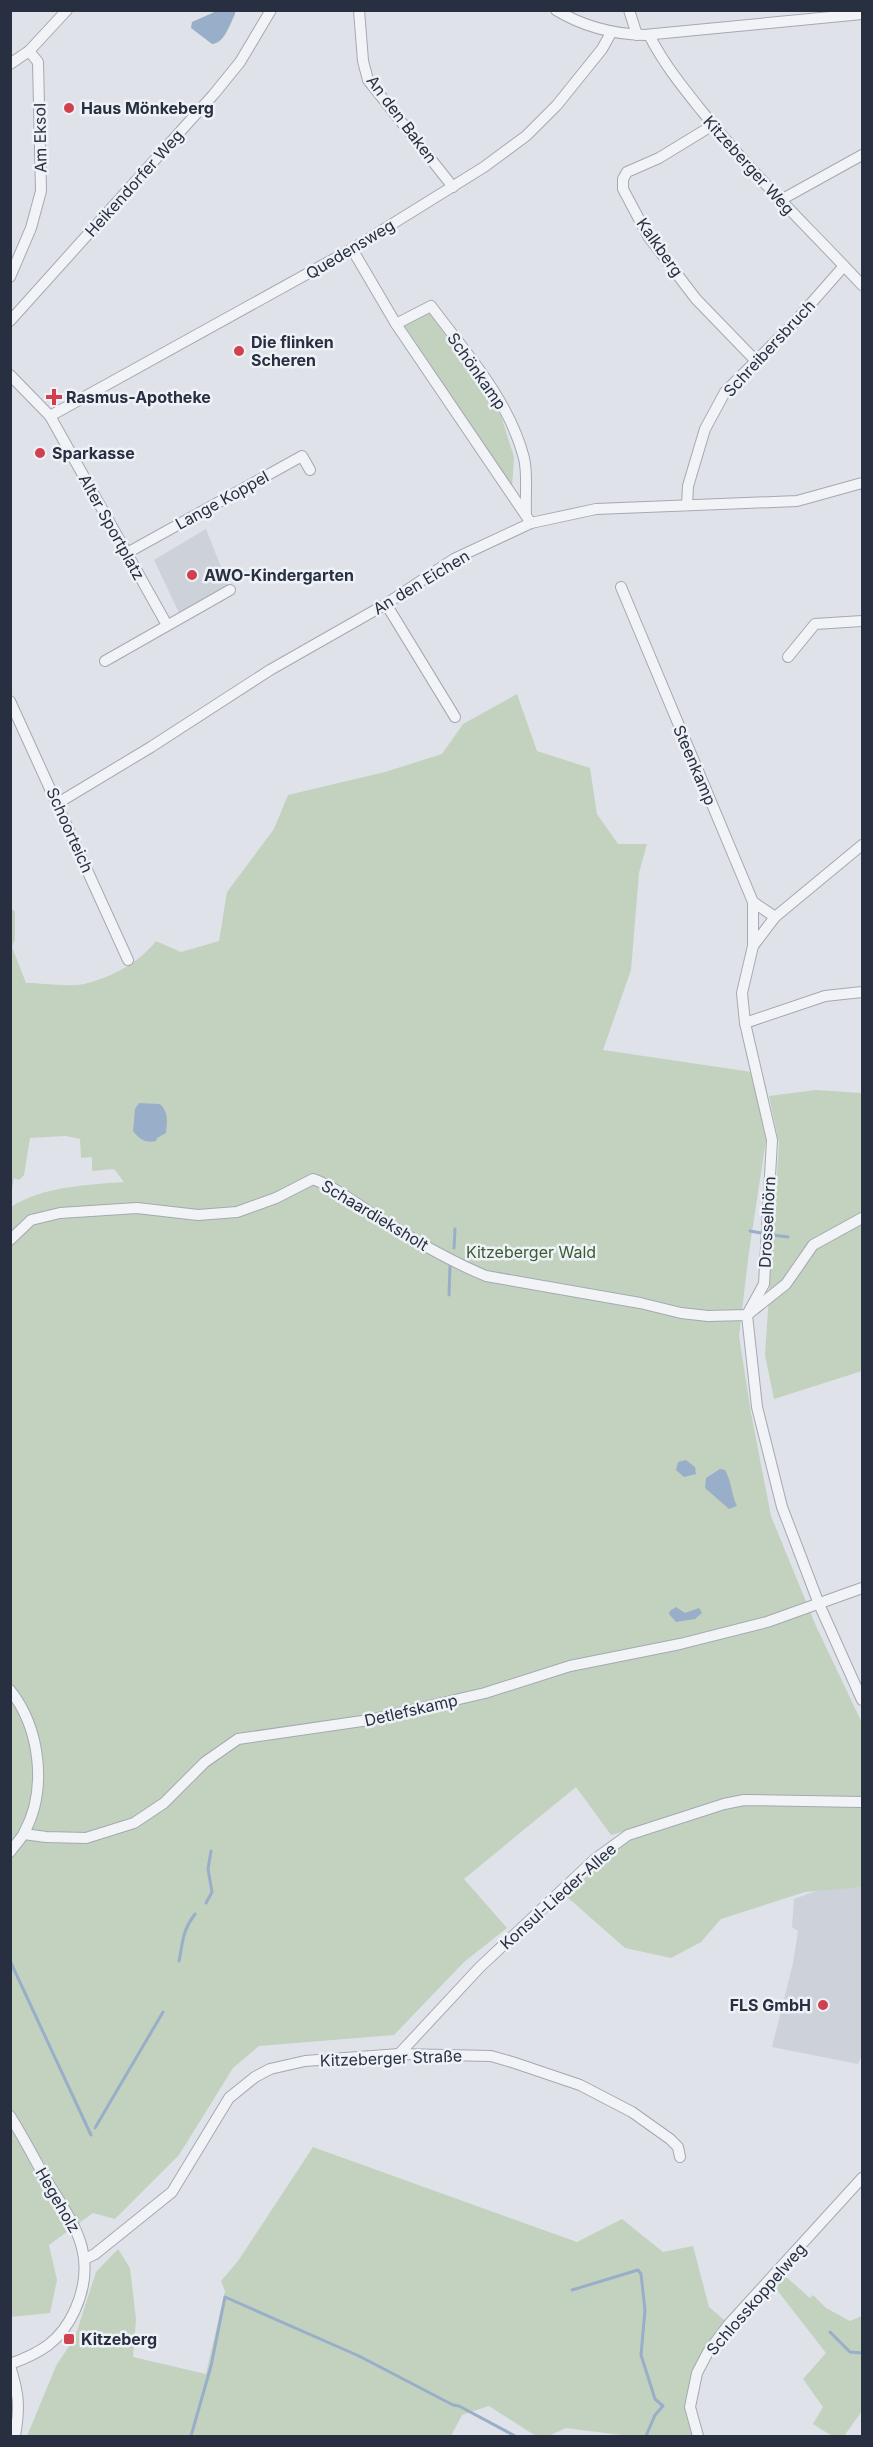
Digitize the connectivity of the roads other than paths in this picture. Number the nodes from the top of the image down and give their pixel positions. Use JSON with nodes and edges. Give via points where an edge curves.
{"nodes":[{"id":1,"x":67,"y":10,"type":"edge"},
{"id":2,"x":271,"y":10,"type":"edge"},
{"id":3,"x":358,"y":10,"type":"edge"},
{"id":4,"x":556,"y":10,"type":"edge"},
{"id":5,"x":629,"y":10,"type":"edge"},
{"id":6,"x":862,"y":14,"type":"edge"},
{"id":7,"x":611,"y":33,"type":"junction"},
{"id":8,"x":643,"y":35,"type":"junction"},
{"id":9,"x":29,"y":51,"type":"junction"},
{"id":10,"x":10,"y":64,"type":"edge"},
{"id":11,"x":713,"y":125,"type":"junction"},
{"id":12,"x":862,"y":155,"type":"edge"},
{"id":13,"x":453,"y":187,"type":"junction"},
{"id":14,"x":779,"y":201,"type":"junction"},
{"id":15,"x":352,"y":249,"type":"junction"},
{"id":16,"x":844,"y":266,"type":"junction"},
{"id":17,"x":10,"y":278,"type":"edge"},
{"id":18,"x":862,"y":285,"type":"edge"},
{"id":19,"x":12,"y":317,"type":"edge"},
{"id":20,"x":396,"y":324,"type":"junction"},
{"id":21,"x":756,"y":361,"type":"junction"},
{"id":22,"x":10,"y":375,"type":"edge"},
{"id":23,"x":50,"y":416,"type":"junction"},
{"id":24,"x":310,"y":470,"type":"dead end"},
{"id":25,"x":862,"y":483,"type":"edge"},
{"id":26,"x":687,"y":505,"type":"junction"},
{"id":27,"x":529,"y":518,"type":"junction"},
{"id":28,"x":127,"y":553,"type":"junction"},
{"id":29,"x":621,"y":587,"type":"dead end"},
{"id":30,"x":230,"y":590,"type":"dead end"},
{"id":31,"x":386,"y":604,"type":"junction"},
{"id":32,"x":862,"y":621,"type":"edge"},
{"id":33,"x":167,"y":625,"type":"junction"},
{"id":34,"x":788,"y":657,"type":"dead end"},
{"id":35,"x":105,"y":661,"type":"dead end"},
{"id":36,"x":10,"y":701,"type":"edge"},
{"id":37,"x":455,"y":717,"type":"dead end"},
{"id":38,"x":58,"y":803,"type":"junction"},
{"id":39,"x":862,"y":845,"type":"edge"},
{"id":40,"x":753,"y":902,"type":"junction"},
{"id":41,"x":775,"y":917,"type":"junction"},
{"id":42,"x":753,"y":946,"type":"junction"},
{"id":43,"x":128,"y":960,"type":"dead end"},
{"id":44,"x":862,"y":992,"type":"edge"},
{"id":45,"x":745,"y":1023,"type":"junction"},
{"id":46,"x":862,"y":1218,"type":"edge"},
{"id":47,"x":10,"y":1240,"type":"edge"},
{"id":48,"x":747,"y":1315,"type":"junction"},
{"id":49,"x":862,"y":1588,"type":"edge"},
{"id":50,"x":819,"y":1604,"type":"junction"},
{"id":51,"x":10,"y":1690,"type":"edge"},
{"id":52,"x":862,"y":1700,"type":"edge"},
{"id":53,"x":862,"y":1802,"type":"edge"},
{"id":54,"x":24,"y":1834,"type":"junction"},
{"id":55,"x":10,"y":1852,"type":"edge"},
{"id":56,"x":399,"y":2054,"type":"junction"},
{"id":57,"x":10,"y":2116,"type":"edge"},
{"id":58,"x":680,"y":2157,"type":"dead end"},
{"id":59,"x":862,"y":2178,"type":"edge"},
{"id":60,"x":85,"y":2259,"type":"junction"},
{"id":61,"x":10,"y":2365,"type":"edge"},
{"id":62,"x":15,"y":2436,"type":"edge"},
{"id":63,"x":698,"y":2436,"type":"edge"}],
"edges":[{"from":1,"to":9,"type":"street"},
{"from":2,"to":19,"type":"street","name":"Heikendorfer Weg","via":[[240,62],[214,94]]},
{"from":3,"to":13,"type":"street","name":"An den Baken","via":[[368,80]]},
{"from":4,"to":7,"type":"street","via":[[576,22]]},
{"from":5,"to":8,"type":"street","name":"Kitzeberger Weg"},
{"from":6,"to":8,"type":"street"},
{"from":7,"to":8,"type":"street"},
{"from":7,"to":13,"type":"street","name":"Quedensweg","via":[[602,49],[537,125],[515,145]]},
{"from":8,"to":11,"type":"street","name":"Kitzeberger Weg"},
{"from":9,"to":10,"type":"street"},
{"from":9,"to":17,"type":"street","name":"Am Eksol","via":[[38,62],[41,191]]},
{"from":11,"to":14,"type":"street","name":"Kitzeberger Weg"},
{"from":11,"to":21,"type":"street","name":"Kalkberg","via":[[659,158],[627,172],[623,189],[648,236],[682,281]]},
{"from":12,"to":14,"type":"street"},
{"from":13,"to":15,"type":"street","name":"Quedensweg"},
{"from":14,"to":16,"type":"street","name":"Kitzeberger Weg"},
{"from":15,"to":20,"type":"street"},
{"from":15,"to":23,"type":"street","name":"Quedensweg"},
{"from":16,"to":18,"type":"street","name":"Kitzeberger Weg"},
{"from":16,"to":21,"type":"street","name":"Schreibersbruch"},
{"from":20,"to":27,"type":"street"},
{"from":20,"to":27,"type":"street","name":"Schönkamp","via":[[431,306],[474,364],[509,416],[524,459]]},
{"from":21,"to":26,"type":"street","name":"Schreibersbruch","via":[[725,392],[705,429],[688,486]]},
{"from":22,"to":23,"type":"street","name":"Alter Sportplatz"},
{"from":23,"to":28,"type":"street","name":"Alter Sportplatz"},
{"from":24,"to":28,"type":"street","name":"Lange Koppel","via":[[302,456]]},
{"from":25,"to":26,"type":"street","name":"An den Eichen","via":[[797,501]]},
{"from":26,"to":27,"type":"street","name":"An den Eichen","via":[[596,509]]},
{"from":27,"to":31,"type":"street","name":"An den Eichen"},
{"from":28,"to":33,"type":"street","name":"Alter Sportplatz"},
{"from":29,"to":40,"type":"street","name":"Steenkamp"},
{"from":30,"to":33,"type":"street"},
{"from":31,"to":37,"type":"street"},
{"from":31,"to":38,"type":"street","name":"An den Eichen","via":[[270,670]]},
{"from":32,"to":34,"type":"street","via":[[815,624]]},
{"from":33,"to":35,"type":"street"},
{"from":36,"to":38,"type":"street","name":"Schoorteich"},
{"from":38,"to":43,"type":"street","name":"Schoorteich"},
{"from":39,"to":41,"type":"street","name":"Drosselhörn"},
{"from":40,"to":41,"type":"street"},
{"from":40,"to":42,"type":"street","name":"Steenkamp"},
{"from":41,"to":42,"type":"street","name":"Drosselhörn"},
{"from":42,"to":45,"type":"street","name":"Drosselhörn","via":[[742,993]]},
{"from":44,"to":45,"type":"street","via":[[825,996]]},
{"from":45,"to":48,"type":"street","name":"Drosselhörn","via":[[772,1140],[764,1284]]},
{"from":46,"to":48,"type":"street","via":[[813,1245],[786,1284]]},
{"from":47,"to":48,"type":"street","name":"Schaardieksholt","via":[[32,1220],[60,1213],[137,1208],[198,1215],[237,1212],[313,1179],[463,1267],[486,1276],[681,1313]]},
{"from":48,"to":50,"type":"street","via":[[758,1407],[782,1507]]},
{"from":49,"to":50,"type":"street"},
{"from":50,"to":52,"type":"street"},
{"from":50,"to":54,"type":"street","name":"Detlefskamp","via":[[767,1622],[570,1666],[485,1693],[369,1720],[238,1739],[205,1762],[164,1803],[134,1823],[86,1838]]},
{"from":51,"to":54,"type":"street","via":[[29,1722],[37,1763],[35,1797]]},
{"from":53,"to":56,"type":"street","name":"Konsul-Lieder-Allee","via":[[744,1800],[628,1835],[595,1859],[480,1967]]},
{"from":54,"to":55,"type":"street"},
{"from":56,"to":58,"type":"street","name":"Kitzeberger Straße","via":[[490,2056],[580,2085],[632,2112],[670,2139],[678,2147]]},
{"from":56,"to":60,"type":"street","name":"Kitzeberger Straße","via":[[305,2061],[270,2069],[255,2078],[229,2098],[172,2192]]},
{"from":57,"to":60,"type":"street","name":"Hegeholz","via":[[72,2219]]},
{"from":59,"to":63,"type":"street","name":"Schlosskoppelweg","via":[[708,2352],[697,2373],[690,2407]]},
{"from":60,"to":61,"type":"street","name":"Hegeholz","via":[[81,2297],[63,2334]]},
{"from":61,"to":62,"type":"street","via":[[19,2393]]}]}
